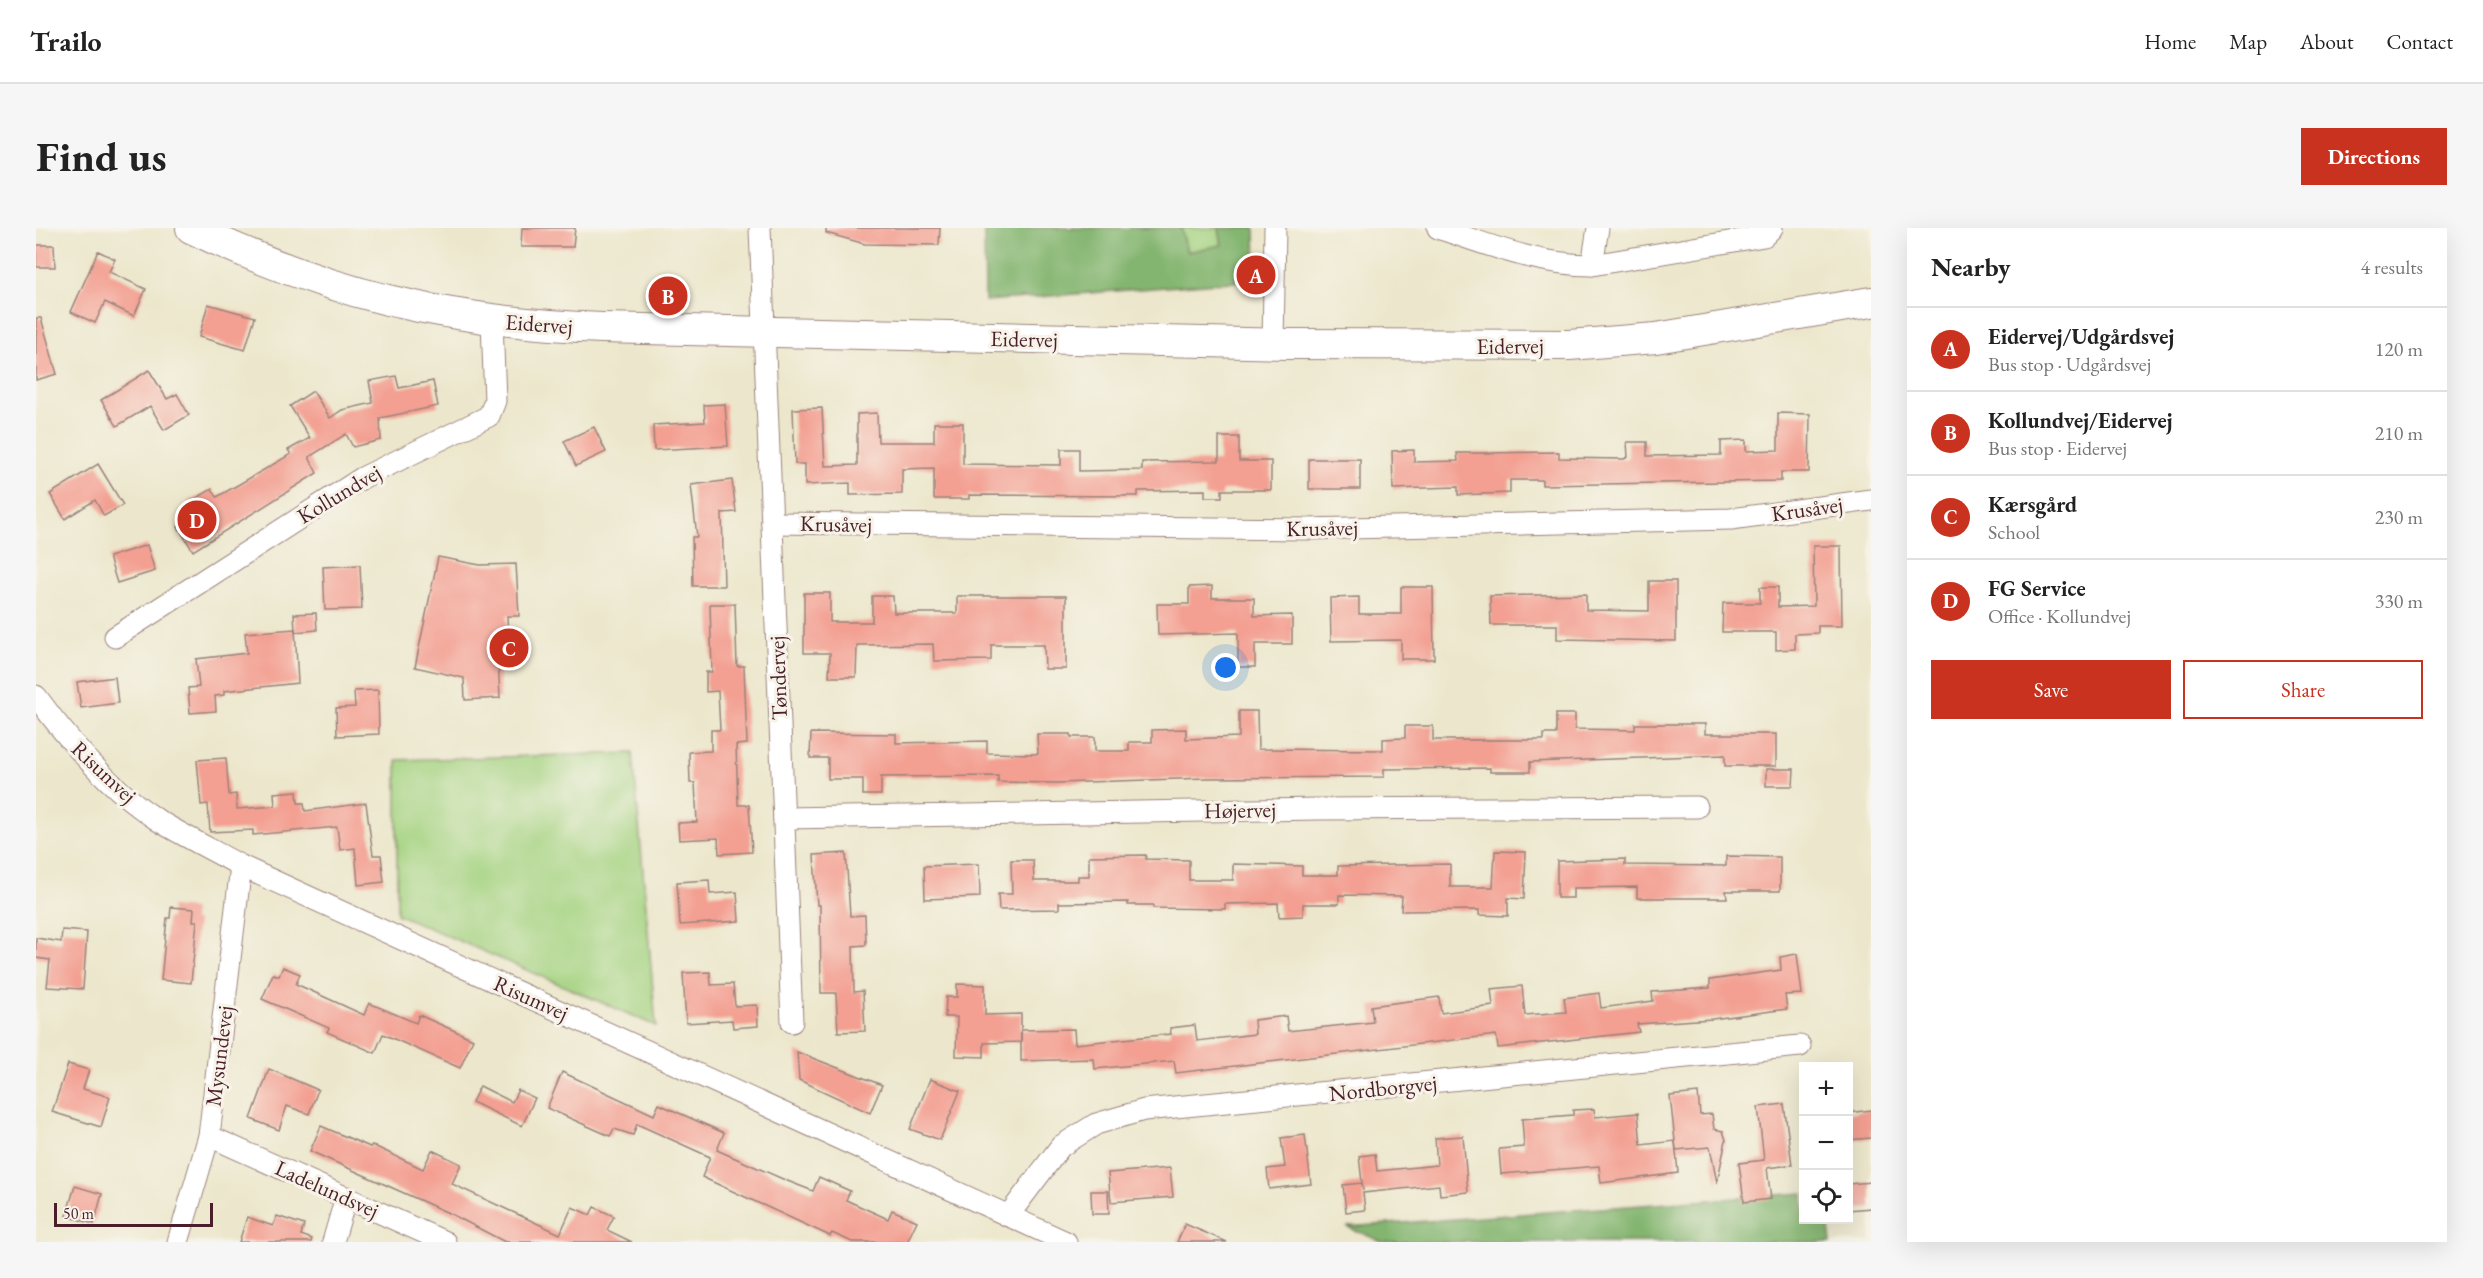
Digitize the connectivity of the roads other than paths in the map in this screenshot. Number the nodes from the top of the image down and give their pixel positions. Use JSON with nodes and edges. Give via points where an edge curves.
{"nodes":[{"id":1,"x":191,"y":228,"type":"edge"},
{"id":2,"x":760,"y":228,"type":"edge"},
{"id":3,"x":1275,"y":228,"type":"edge"},
{"id":4,"x":1438,"y":228,"type":"edge"},
{"id":5,"x":1598,"y":228,"type":"edge"},
{"id":6,"x":1772,"y":228,"type":"edge"},
{"id":7,"x":1592,"y":265,"type":"junction"},
{"id":8,"x":1871,"y":302,"type":"edge"},
{"id":9,"x":492,"y":321,"type":"junction"},
{"id":10,"x":764,"y":333,"type":"junction"},
{"id":11,"x":1274,"y":344,"type":"junction"},
{"id":12,"x":1871,"y":500,"type":"edge"},
{"id":13,"x":772,"y":523,"type":"junction"},
{"id":14,"x":115,"y":637,"type":"dead end"},
{"id":15,"x":36,"y":696,"type":"edge"},
{"id":16,"x":1697,"y":807,"type":"dead end"},
{"id":17,"x":784,"y":818,"type":"junction"},
{"id":18,"x":241,"y":866,"type":"junction"},
{"id":19,"x":792,"y":1022,"type":"dead end"},
{"id":20,"x":1800,"y":1046,"type":"dead end"},
{"id":21,"x":210,"y":1136,"type":"junction"},
{"id":22,"x":346,"y":1197,"type":"junction"},
{"id":23,"x":1008,"y":1216,"type":"junction"},
{"id":24,"x":178,"y":1242,"type":"edge"},
{"id":25,"x":333,"y":1242,"type":"edge"},
{"id":26,"x":445,"y":1242,"type":"edge"},
{"id":27,"x":1066,"y":1242,"type":"edge"}],
"edges":[{"from":1,"to":9,"type":"street","name":"Eidervej","via":[[294,273],[364,296]]},
{"from":2,"to":10,"type":"street","name":"Tøndervej"},
{"from":3,"to":11,"type":"street"},
{"from":4,"to":7,"type":"street","via":[[1519,255],[1566,265]]},
{"from":5,"to":7,"type":"street"},
{"from":6,"to":7,"type":"street","via":[[1764,236]]},
{"from":8,"to":11,"type":"street","name":"Eidervej","via":[[1656,338],[1569,345]]},
{"from":9,"to":10,"type":"street","name":"Eidervej"},
{"from":9,"to":14,"type":"street","name":"Kollundvej","via":[[495,401],[489,416],[362,478]]},
{"from":10,"to":11,"type":"street","name":"Eidervej"},
{"from":10,"to":13,"type":"street","name":"Tøndervej"},
{"from":12,"to":13,"type":"street","name":"Krusåvej","via":[[1731,519],[1306,529]]},
{"from":13,"to":17,"type":"street","name":"Tøndervej"},
{"from":15,"to":18,"type":"street","name":"Risumvej","via":[[104,777],[158,820]]},
{"from":16,"to":17,"type":"street","name":"Højervej"},
{"from":17,"to":19,"type":"street","name":"Tøndervej"},
{"from":18,"to":21,"type":"street","name":"Mysundevej"},
{"from":18,"to":23,"type":"street","name":"Risumvej"},
{"from":20,"to":23,"type":"street","name":"Nordborgvej","via":[[1144,1110],[1096,1124],[1061,1146]]},
{"from":21,"to":22,"type":"street","name":"Ladelundsvej"},
{"from":21,"to":24,"type":"street","name":"Mysundevej"},
{"from":22,"to":25,"type":"street"},
{"from":22,"to":26,"type":"street","name":"Ladelundsvej"},
{"from":23,"to":27,"type":"street","name":"Risumvej"}]}
